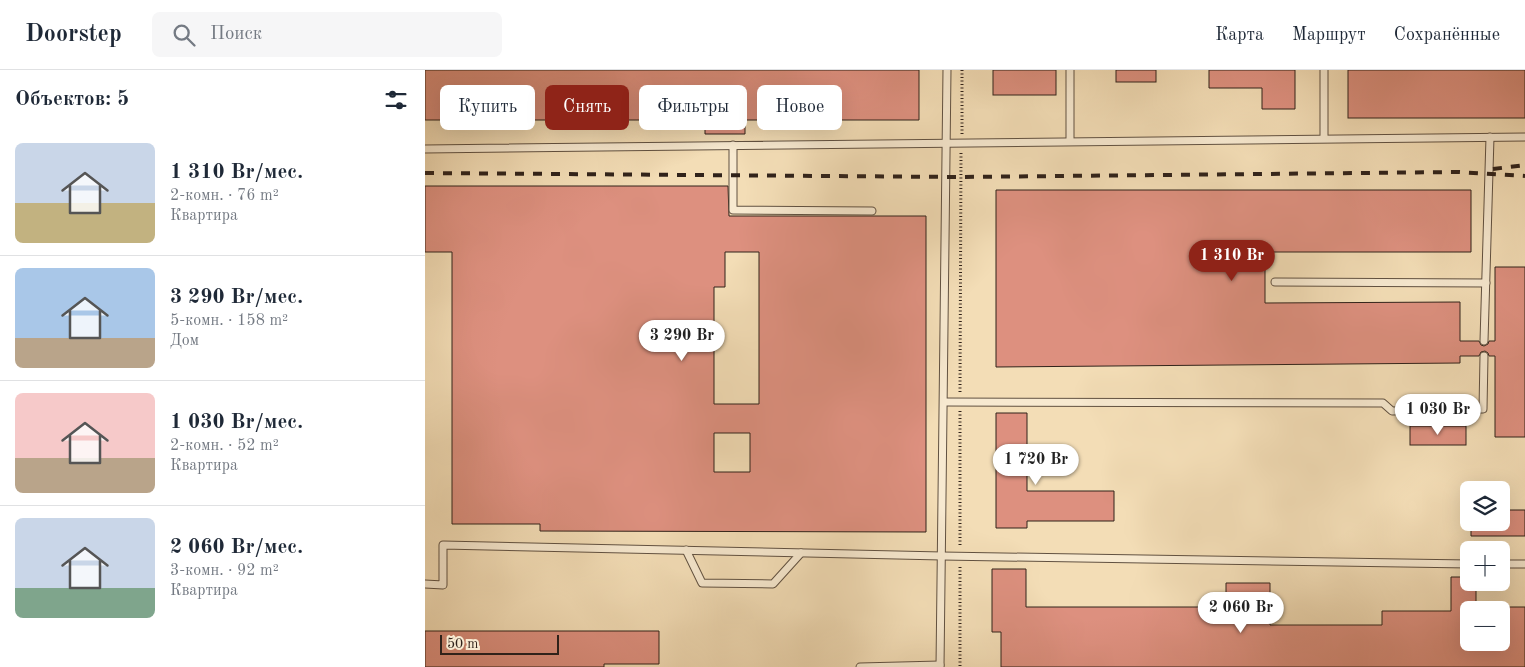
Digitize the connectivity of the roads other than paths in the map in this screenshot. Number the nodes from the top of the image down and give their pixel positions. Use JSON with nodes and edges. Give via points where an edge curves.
{"nodes":[{"id":1,"x":947,"y":70,"type":"edge"},
{"id":2,"x":1070,"y":70,"type":"edge"},
{"id":3,"x":1324,"y":70,"type":"edge"},
{"id":4,"x":1525,"y":136,"type":"edge"},
{"id":5,"x":1490,"y":137,"type":"junction"},
{"id":6,"x":1324,"y":138,"type":"junction"},
{"id":7,"x":1070,"y":141,"type":"junction"},
{"id":8,"x":947,"y":142,"type":"junction"},
{"id":9,"x":733,"y":145,"type":"junction"},
{"id":10,"x":425,"y":149,"type":"edge"},
{"id":11,"x":872,"y":211,"type":"dead end"},
{"id":12,"x":1275,"y":282,"type":"dead end"},
{"id":13,"x":1486,"y":283,"type":"junction"},
{"id":14,"x":1484,"y":341,"type":"dead end"},
{"id":15,"x":1484,"y":356,"type":"dead end"},
{"id":16,"x":944,"y":402,"type":"junction"},
{"id":17,"x":686,"y":550,"type":"junction"},
{"id":18,"x":801,"y":553,"type":"junction"},
{"id":19,"x":942,"y":556,"type":"junction"},
{"id":20,"x":1460,"y":564,"type":"edge"},
{"id":21,"x":1510,"y":564,"type":"edge"},
{"id":22,"x":1525,"y":564,"type":"edge"},
{"id":23,"x":425,"y":584,"type":"edge"},
{"id":24,"x":941,"y":666,"type":"edge"},
{"id":25,"x":860,"y":667,"type":"edge"}],
"edges":[{"from":1,"to":8,"type":"lane"},
{"from":2,"to":7,"type":"lane"},
{"from":3,"to":6,"type":"lane"},
{"from":4,"to":5,"type":"lane"},
{"from":5,"to":6,"type":"lane"},
{"from":5,"to":13,"type":"lane"},
{"from":6,"to":7,"type":"lane"},
{"from":7,"to":8,"type":"lane"},
{"from":8,"to":9,"type":"lane"},
{"from":8,"to":16,"type":"lane"},
{"from":9,"to":10,"type":"lane"},
{"from":9,"to":11,"type":"lane","via":[[733,210]]},
{"from":12,"to":13,"type":"lane"},
{"from":13,"to":14,"type":"lane"},
{"from":15,"to":16,"type":"lane","via":[[1483,408],[1392,411],[1383,403]]},
{"from":16,"to":19,"type":"lane"},
{"from":17,"to":18,"type":"lane"},
{"from":17,"to":18,"type":"lane","via":[[702,583],[773,584]]},
{"from":17,"to":23,"type":"lane","via":[[443,545],[443,585]]},
{"from":18,"to":19,"type":"lane"},
{"from":19,"to":20,"type":"lane"},
{"from":19,"to":24,"type":"lane"},
{"from":21,"to":22,"type":"lane"},
{"from":24,"to":25,"type":"lane"}]}
